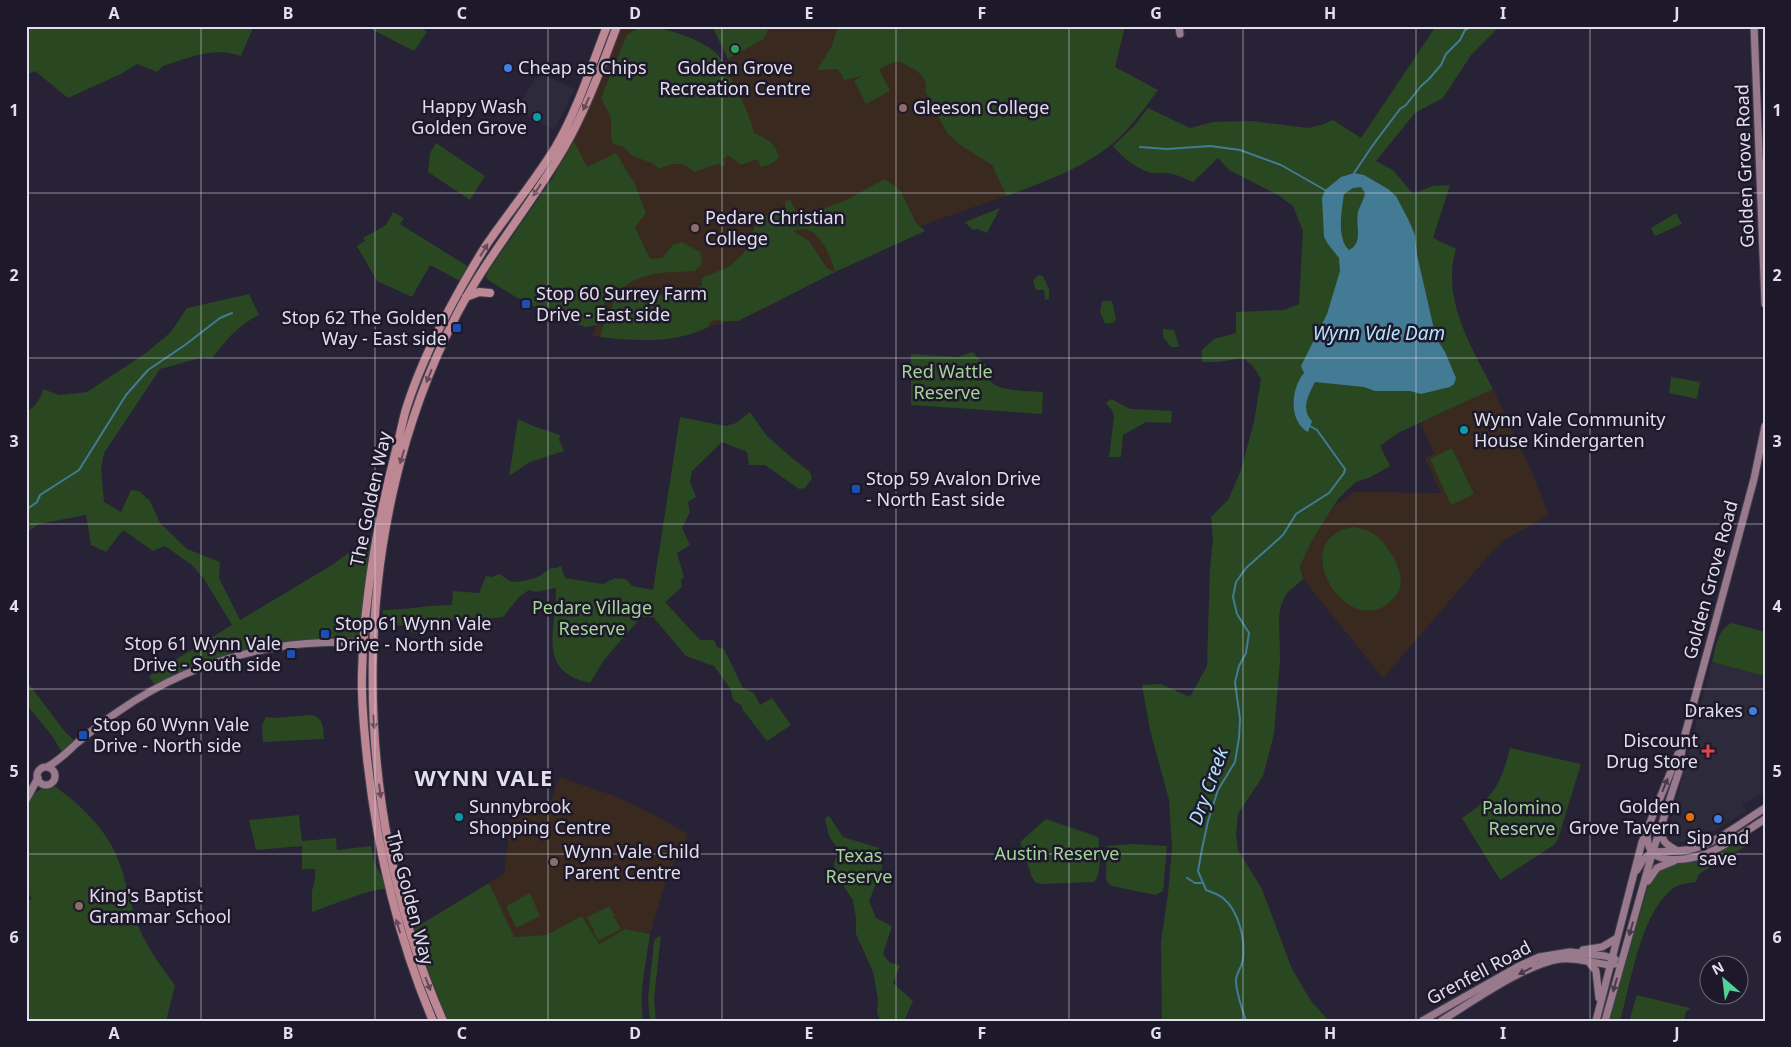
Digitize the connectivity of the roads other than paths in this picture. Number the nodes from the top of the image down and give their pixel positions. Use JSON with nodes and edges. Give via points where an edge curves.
{"nodes":[{"id":1,"x":607,"y":26,"type":"edge"},
{"id":2,"x":617,"y":26,"type":"edge"},
{"id":3,"x":1754,"y":26,"type":"edge"},
{"id":4,"x":470,"y":272,"type":"junction"},
{"id":5,"x":475,"y":281,"type":"junction"},
{"id":6,"x":460,"y":292,"type":"junction"},
{"id":7,"x":490,"y":293,"type":"dead end"},
{"id":8,"x":466,"y":297,"type":"junction"},
{"id":9,"x":1765,"y":304,"type":"edge"},
{"id":10,"x":1765,"y":426,"type":"edge"},
{"id":11,"x":374,"y":631,"type":"junction"},
{"id":12,"x":364,"y":642,"type":"junction"},
{"id":13,"x":373,"y":651,"type":"junction"},
{"id":14,"x":1683,"y":742,"type":"junction"},
{"id":15,"x":66,"y":754,"type":"junction"},
{"id":16,"x":47,"y":767,"type":"junction"},
{"id":17,"x":55,"y":775,"type":"junction"},
{"id":18,"x":38,"y":778,"type":"junction"},
{"id":19,"x":45,"y":784,"type":"junction"},
{"id":20,"x":27,"y":799,"type":"edge"},
{"id":21,"x":1765,"y":808,"type":"edge"},
{"id":22,"x":1765,"y":820,"type":"edge"},
{"id":23,"x":1661,"y":825,"type":"junction"},
{"id":24,"x":1647,"y":829,"type":"junction"},
{"id":25,"x":1679,"y":851,"type":"junction"},
{"id":26,"x":1652,"y":852,"type":"junction"},
{"id":27,"x":1675,"y":860,"type":"junction"},
{"id":28,"x":1628,"y":892,"type":"junction"},
{"id":29,"x":1641,"y":895,"type":"junction"},
{"id":30,"x":1617,"y":938,"type":"junction"},
{"id":31,"x":1570,"y":952,"type":"junction"},
{"id":32,"x":1612,"y":957,"type":"junction"},
{"id":33,"x":1589,"y":962,"type":"junction"},
{"id":34,"x":1621,"y":963,"type":"junction"},
{"id":35,"x":1609,"y":965,"type":"junction"},
{"id":36,"x":1600,"y":1004,"type":"junction"},
{"id":37,"x":432,"y":1021,"type":"edge"},
{"id":38,"x":443,"y":1021,"type":"edge"},
{"id":39,"x":1422,"y":1021,"type":"edge"},
{"id":40,"x":1441,"y":1021,"type":"edge"},
{"id":41,"x":1596,"y":1021,"type":"edge"},
{"id":42,"x":1605,"y":1021,"type":"edge"}],
"edges":[{"from":4,"to":1,"type":"main road","name":"The Golden Way","one_way":true,"via":[[557,145]]},
{"from":2,"to":5,"type":"main road","name":"The Golden Way","one_way":true,"via":[[588,102],[564,149]]},
{"from":3,"to":9,"type":"main road","name":"Golden Grove Road"},
{"from":4,"to":5,"type":"main road"},
{"from":4,"to":6,"type":"main road","name":"The Golden Way"},
{"from":5,"to":6,"type":"main road"},
{"from":5,"to":8,"type":"main road","name":"The Golden Way"},
{"from":6,"to":12,"type":"main road","name":"The Golden Way","via":[[430,349],[407,407],[378,527]]},
{"from":7,"to":8,"type":"main road","via":[[479,292]]},
{"from":8,"to":11,"type":"main road","name":"The Golden Way","one_way":true,"via":[[419,400],[400,465],[383,552]]},
{"from":10,"to":14,"type":"main road","name":"Golden Grove Road","via":[[1754,479]]},
{"from":11,"to":12,"type":"main road"},
{"from":11,"to":13,"type":"main road","name":"The Golden Way"},
{"from":12,"to":13,"type":"main road"},
{"from":12,"to":15,"type":"main road","via":[[283,646],[200,668],[136,699],[100,724]]},
{"from":37,"to":12,"type":"main road","name":"The Golden Way","one_way":true,"via":[[398,927],[382,863],[364,735]]},
{"from":13,"to":38,"type":"main road","name":"The Golden Way","one_way":true,"via":[[375,746],[388,842],[401,902]]},
{"from":14,"to":23,"type":"main road","name":"Golden Grove Road","via":[[1679,771]]},
{"from":24,"to":14,"type":"main road","name":"Golden Grove Road","one_way":true},
{"from":15,"to":16,"type":"main road"},
{"from":15,"to":17,"type":"main road"},
{"from":16,"to":17,"type":"main road"},
{"from":16,"to":18,"type":"main road","via":[[39,771]]},
{"from":17,"to":19,"type":"main road","via":[[52,782]]},
{"from":18,"to":19,"type":"main road"},
{"from":18,"to":20,"type":"main road"},
{"from":19,"to":20,"type":"main road"},
{"from":21,"to":25,"type":"main road","via":[[1712,841]]},
{"from":22,"to":27,"type":"main road","via":[[1713,851]]},
{"from":23,"to":25,"type":"main road","via":[[1663,840]]},
{"from":23,"to":26,"type":"main road","name":"Golden Grove Road"},
{"from":24,"to":26,"type":"main road","via":[[1648,847]]},
{"from":24,"to":28,"type":"main road","name":"Golden Grove Road"},
{"from":25,"to":26,"type":"main road"},
{"from":26,"to":27,"type":"main road","via":[[1658,857]]},
{"from":26,"to":28,"type":"main road","via":[[1640,864]]},
{"from":26,"to":29,"type":"main road","name":"Golden Grove Road"},
{"from":27,"to":29,"type":"main road","via":[[1657,868]]},
{"from":28,"to":30,"type":"main road","name":"Golden Grove Road"},
{"from":29,"to":34,"type":"main road","name":"Golden Grove Road","one_way":true},
{"from":30,"to":31,"type":"main road","via":[[1602,947]]},
{"from":30,"to":32,"type":"main road","name":"Golden Grove Road"},
{"from":31,"to":32,"type":"main road","name":"Grenfell Road"},
{"from":31,"to":39,"type":"main road","name":"Grenfell Road","via":[[1529,961]]},
{"from":32,"to":34,"type":"main road","name":"Grenfell Road"},
{"from":32,"to":35,"type":"main road","name":"Golden Grove Road"},
{"from":33,"to":35,"type":"main road","name":"Grenfell Road"},
{"from":33,"to":36,"type":"main road","via":[[1597,976]]},
{"from":33,"to":40,"type":"main road","name":"Grenfell Road","one_way":true,"via":[[1570,959],[1524,971]]},
{"from":34,"to":35,"type":"main road","name":"Grenfell Road"},
{"from":34,"to":42,"type":"main road","name":"Golden Grove Road","one_way":true},
{"from":35,"to":36,"type":"main road","name":"Golden Grove Road"},
{"from":36,"to":41,"type":"main road","name":"Golden Grove Road"}]}
